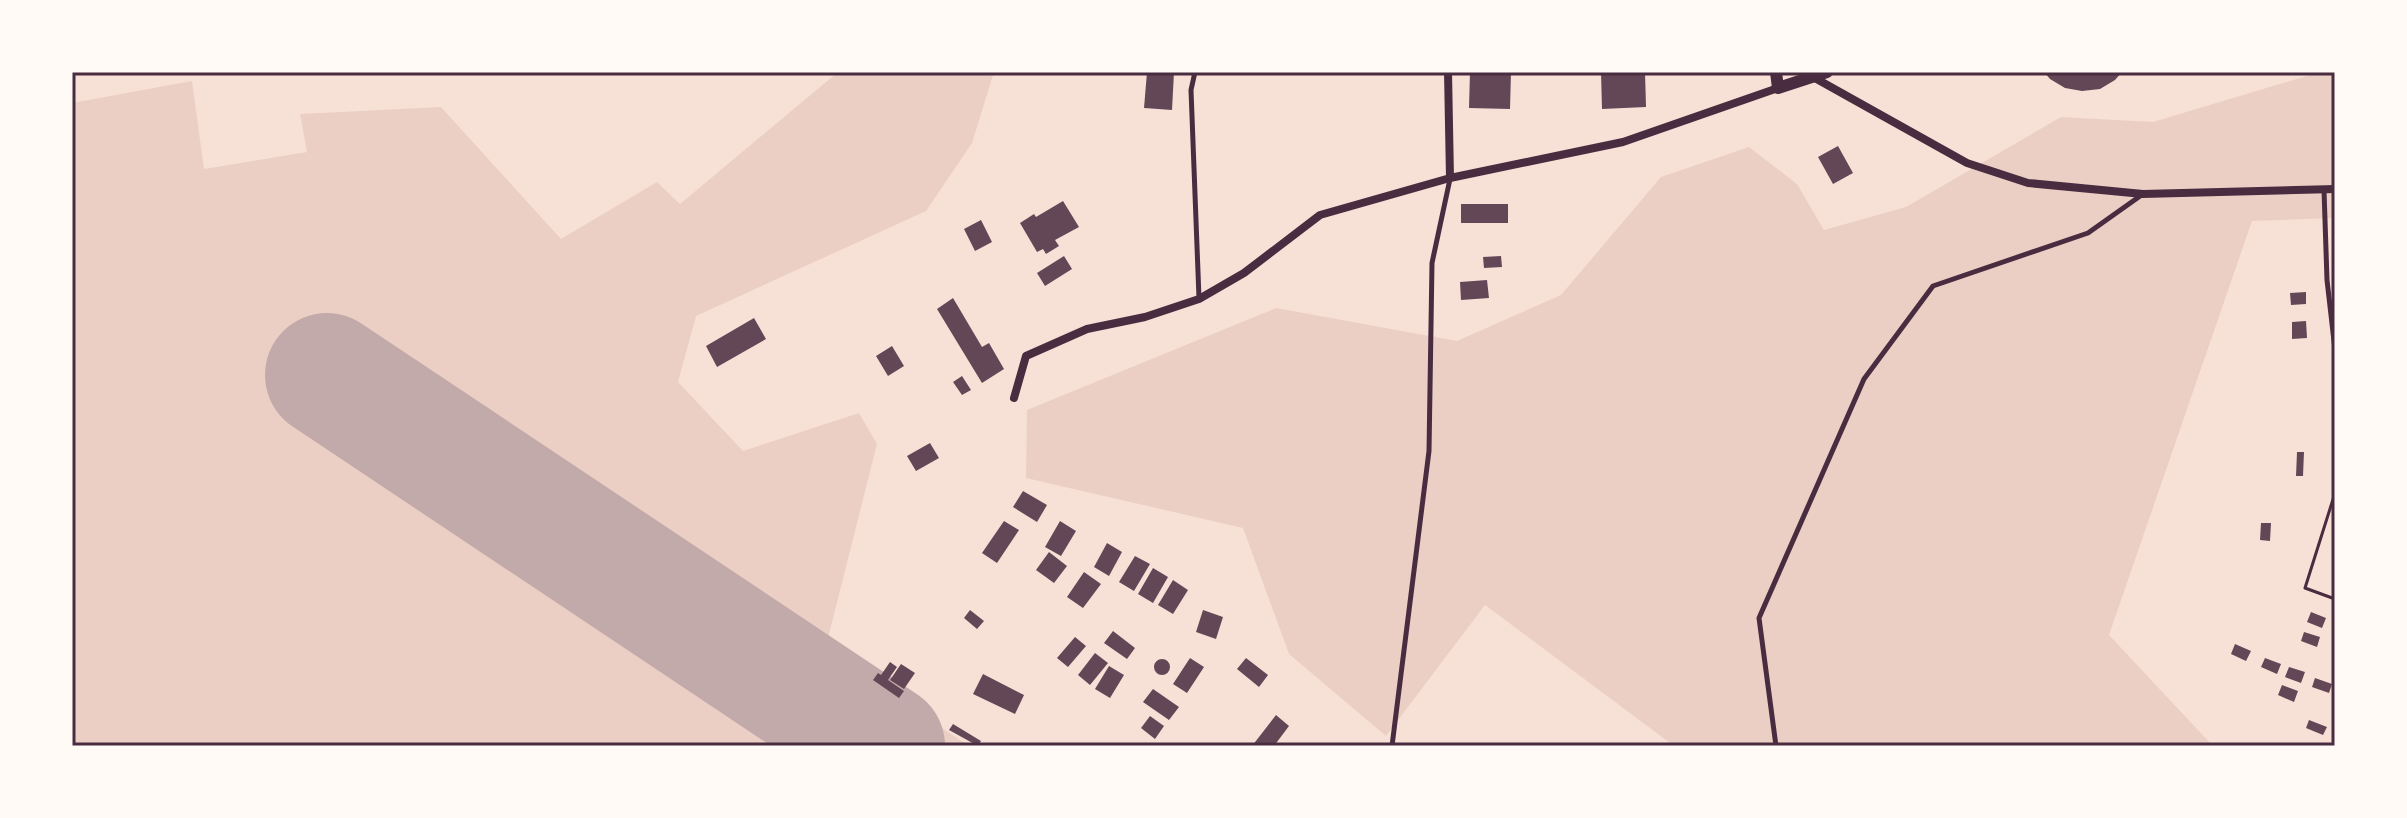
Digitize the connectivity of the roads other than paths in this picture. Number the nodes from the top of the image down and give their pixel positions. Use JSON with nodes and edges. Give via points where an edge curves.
{"nodes":[{"id":1,"x":1195,"y":72,"type":"edge"},
{"id":2,"x":1448,"y":72,"type":"edge"},
{"id":3,"x":1776,"y":72,"type":"edge"},
{"id":4,"x":1827,"y":72,"type":"edge"},
{"id":5,"x":1812,"y":76,"type":"junction"},
{"id":6,"x":1778,"y":88,"type":"junction"},
{"id":7,"x":1450,"y":178,"type":"junction"},
{"id":8,"x":2324,"y":189,"type":"junction"},
{"id":9,"x":2335,"y":189,"type":"edge"},
{"id":10,"x":2143,"y":194,"type":"junction"},
{"id":11,"x":1199,"y":299,"type":"junction"},
{"id":12,"x":2335,"y":350,"type":"edge"},
{"id":13,"x":1014,"y":398,"type":"dead end"},
{"id":14,"x":1392,"y":746,"type":"edge"},
{"id":15,"x":1776,"y":746,"type":"edge"}],
"edges":[{"from":1,"to":11,"type":"lane","via":[[1191,90]]},
{"from":2,"to":7,"type":"street"},
{"from":3,"to":6,"type":"street"},
{"from":4,"to":5,"type":"street"},
{"from":5,"to":6,"type":"street"},
{"from":5,"to":10,"type":"street","via":[[1967,163],[2028,183]]},
{"from":6,"to":7,"type":"street","via":[[1623,142]]},
{"from":7,"to":11,"type":"street","via":[[1320,215],[1244,273]]},
{"from":7,"to":14,"type":"lane","via":[[1432,263],[1429,451]]},
{"from":8,"to":9,"type":"street"},
{"from":8,"to":10,"type":"street"},
{"from":8,"to":12,"type":"lane"},
{"from":10,"to":15,"type":"lane","via":[[2088,233],[1933,286],[1864,379],[1759,618]]},
{"from":11,"to":13,"type":"street","via":[[1087,329],[1026,356]]}]}
